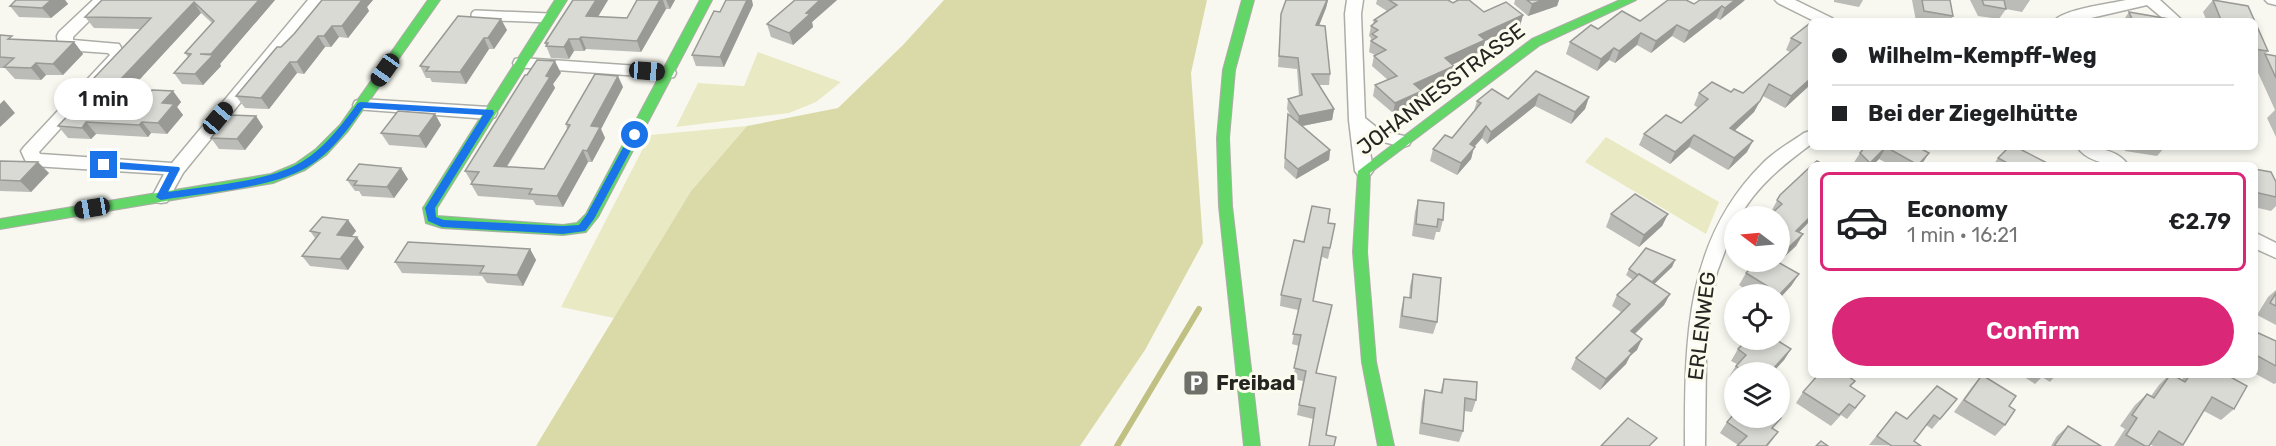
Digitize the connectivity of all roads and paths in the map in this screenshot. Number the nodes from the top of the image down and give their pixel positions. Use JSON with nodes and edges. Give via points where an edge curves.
{"nodes":[{"id":1,"x":102,"y":0,"type":"edge"},
{"id":2,"x":316,"y":0,"type":"edge"},
{"id":3,"x":434,"y":0,"type":"edge"},
{"id":4,"x":561,"y":0,"type":"edge"},
{"id":5,"x":706,"y":0,"type":"edge"},
{"id":6,"x":1248,"y":0,"type":"edge"},
{"id":7,"x":1355,"y":0,"type":"edge"},
{"id":8,"x":1630,"y":0,"type":"edge"},
{"id":9,"x":1783,"y":0,"type":"edge"},
{"id":10,"x":2149,"y":0,"type":"edge"},
{"id":11,"x":476,"y":15,"type":"edge"},
{"id":12,"x":549,"y":18,"type":"junction"},
{"id":13,"x":1821,"y":18,"type":"edge"},
{"id":14,"x":2071,"y":18,"type":"edge"},
{"id":15,"x":2171,"y":18,"type":"edge"},
{"id":16,"x":520,"y":63,"type":"junction"},
{"id":17,"x":668,"y":73,"type":"junction"},
{"id":18,"x":361,"y":105,"type":"junction"},
{"id":19,"x":489,"y":113,"type":"junction"},
{"id":20,"x":1357,"y":120,"type":"junction"},
{"id":21,"x":1808,"y":138,"type":"edge"},
{"id":22,"x":1403,"y":141,"type":"junction"},
{"id":23,"x":2092,"y":150,"type":"edge"},
{"id":24,"x":2114,"y":162,"type":"edge"},
{"id":25,"x":176,"y":169,"type":"junction"},
{"id":26,"x":1364,"y":171,"type":"junction"},
{"id":27,"x":161,"y":197,"type":"junction"},
{"id":28,"x":0,"y":224,"type":"edge"},
{"id":29,"x":2258,"y":241,"type":"edge"},
{"id":30,"x":2276,"y":251,"type":"edge"},
{"id":31,"x":1252,"y":446,"type":"edge"},
{"id":32,"x":1386,"y":446,"type":"edge"},
{"id":33,"x":1695,"y":446,"type":"edge"}],
"edges":[{"from":1,"to":25,"type":"street","via":[[65,36],[66,45],[113,48],[118,56],[30,151],[33,160]]},
{"from":2,"to":25,"type":"street"},
{"from":3,"to":18,"type":"street"},
{"from":4,"to":12,"type":"street"},
{"from":5,"to":17,"type":"street"},
{"from":6,"to":31,"type":"street","via":[[1228,65],[1223,117],[1228,229]]},
{"from":7,"to":20,"type":"street"},
{"from":8,"to":22,"type":"street","name":"JOHANNESSTRASSE","via":[[1536,42]]},
{"from":9,"to":13,"type":"street"},
{"from":10,"to":14,"type":"street"},
{"from":10,"to":15,"type":"street"},
{"from":11,"to":12,"type":"lane"},
{"from":12,"to":16,"type":"street"},
{"from":16,"to":17,"type":"street"},
{"from":16,"to":19,"type":"street"},
{"from":17,"to":19,"type":"street","via":[[591,217],[581,228],[442,224],[431,219],[430,208]]},
{"from":18,"to":19,"type":"street"},
{"from":18,"to":27,"type":"street","via":[[345,128],[300,167],[273,178]]},
{"from":20,"to":22,"type":"street","via":[[1376,136]]},
{"from":20,"to":26,"type":"street"},
{"from":21,"to":33,"type":"street","name":"ERLENWEG","via":[[1746,190],[1725,222],[1710,258],[1698,327]]},
{"from":22,"to":26,"type":"street","name":"JOHANNESSTRASSE"},
{"from":23,"to":24,"type":"street"},
{"from":25,"to":27,"type":"street"},
{"from":26,"to":32,"type":"street","name":"JOHANNESSTRASSE","via":[[1360,252],[1369,362]]},
{"from":27,"to":28,"type":"street"},
{"from":29,"to":30,"type":"street"}]}
